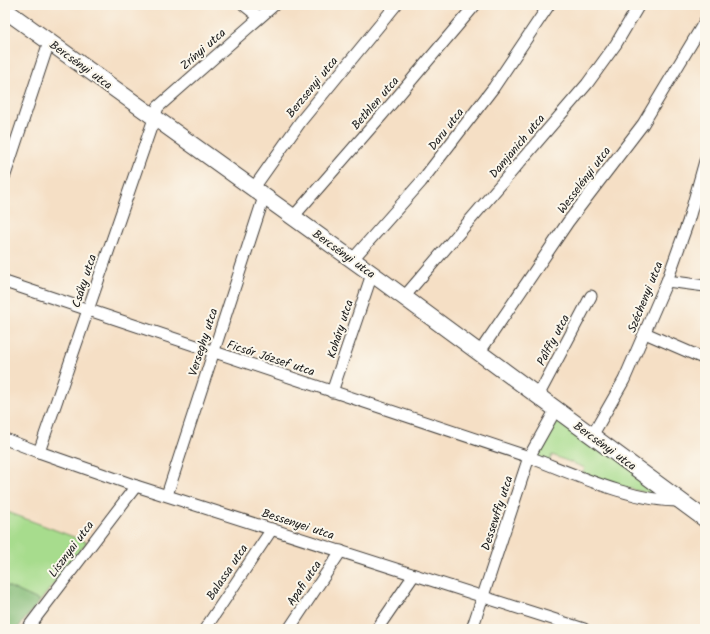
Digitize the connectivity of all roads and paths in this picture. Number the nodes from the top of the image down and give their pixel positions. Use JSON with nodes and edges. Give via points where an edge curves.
{"nodes":[{"id":1,"x":244,"y":5,"type":"edge"},
{"id":2,"x":274,"y":5,"type":"edge"},
{"id":3,"x":396,"y":5,"type":"edge"},
{"id":4,"x":475,"y":5,"type":"edge"},
{"id":5,"x":549,"y":5,"type":"edge"},
{"id":6,"x":639,"y":5,"type":"edge"},
{"id":7,"x":5,"y":10,"type":"edge"},
{"id":8,"x":259,"y":17,"type":"junction"},
{"id":9,"x":705,"y":21,"type":"edge"},
{"id":10,"x":49,"y":42,"type":"junction"},
{"id":11,"x":153,"y":117,"type":"junction"},
{"id":12,"x":705,"y":160,"type":"edge"},
{"id":13,"x":5,"y":175,"type":"edge"},
{"id":14,"x":259,"y":193,"type":"junction"},
{"id":15,"x":293,"y":217,"type":"junction"},
{"id":16,"x":352,"y":260,"type":"junction"},
{"id":17,"x":372,"y":274,"type":"junction"},
{"id":18,"x":667,"y":281,"type":"junction"},
{"id":19,"x":5,"y":282,"type":"edge"},
{"id":20,"x":705,"y":286,"type":"edge"},
{"id":21,"x":592,"y":296,"type":"dead end"},
{"id":22,"x":404,"y":297,"type":"junction"},
{"id":23,"x":88,"y":309,"type":"junction"},
{"id":24,"x":645,"y":333,"type":"junction"},
{"id":25,"x":479,"y":352,"type":"junction"},
{"id":26,"x":214,"y":353,"type":"junction"},
{"id":27,"x":705,"y":359,"type":"edge"},
{"id":28,"x":332,"y":392,"type":"junction"},
{"id":29,"x":538,"y":396,"type":"junction"},
{"id":30,"x":556,"y":409,"type":"junction"},
{"id":31,"x":592,"y":436,"type":"junction"},
{"id":32,"x":5,"y":439,"type":"edge"},
{"id":33,"x":39,"y":452,"type":"junction"},
{"id":34,"x":528,"y":457,"type":"junction"},
{"id":35,"x":136,"y":486,"type":"junction"},
{"id":36,"x":167,"y":495,"type":"junction"},
{"id":37,"x":681,"y":501,"type":"junction"},
{"id":38,"x":705,"y":519,"type":"edge"},
{"id":39,"x":272,"y":529,"type":"junction"},
{"id":40,"x":341,"y":551,"type":"junction"},
{"id":41,"x":414,"y":575,"type":"junction"},
{"id":42,"x":483,"y":597,"type":"junction"},
{"id":43,"x":26,"y":629,"type":"edge"},
{"id":44,"x":205,"y":629,"type":"edge"},
{"id":45,"x":289,"y":629,"type":"edge"},
{"id":46,"x":377,"y":629,"type":"edge"},
{"id":47,"x":472,"y":629,"type":"edge"},
{"id":48,"x":584,"y":629,"type":"edge"}],
"edges":[{"from":1,"to":8,"type":"street"},
{"from":2,"to":8,"type":"street","name":"Zrínyi utca"},
{"from":3,"to":14,"type":"street","name":"Berzsenyi utca","via":[[301,121]]},
{"from":4,"to":15,"type":"street","name":"Bethlen utca"},
{"from":5,"to":16,"type":"street","name":"Daru utca","via":[[494,87],[426,176]]},
{"from":6,"to":22,"type":"street","name":"Damjanich utca","via":[[616,44],[587,84]]},
{"from":7,"to":10,"type":"street","name":"Bercsényi utca"},
{"from":8,"to":11,"type":"street","name":"Zrínyi utca","via":[[158,107]]},
{"from":9,"to":25,"type":"street","name":"Wesselényi utca","via":[[643,124],[568,222]]},
{"from":10,"to":11,"type":"street","name":"Bercsényi utca"},
{"from":10,"to":13,"type":"street"},
{"from":11,"to":14,"type":"street","name":"Bercsényi utca"},
{"from":11,"to":23,"type":"street","name":"Csáky utca"},
{"from":12,"to":18,"type":"street","name":"Széchenyi utca","via":[[688,222]]},
{"from":14,"to":15,"type":"street","name":"Bercsényi utca"},
{"from":14,"to":26,"type":"street","name":"Verseghy utca"},
{"from":15,"to":16,"type":"street","name":"Bercsényi utca"},
{"from":16,"to":17,"type":"street","name":"Bercsényi utca"},
{"from":17,"to":22,"type":"street","name":"Bercsényi utca"},
{"from":17,"to":28,"type":"street","name":"Koháry utca"},
{"from":18,"to":20,"type":"street"},
{"from":18,"to":24,"type":"street","name":"Széchenyi utca"},
{"from":19,"to":23,"type":"street","name":"Ficsór József utca"},
{"from":21,"to":29,"type":"street","name":"Pálffy utca"},
{"from":22,"to":25,"type":"street","name":"Bercsényi utca"},
{"from":23,"to":26,"type":"street","name":"Ficsór József utca"},
{"from":23,"to":33,"type":"street","name":"Csáky utca"},
{"from":24,"to":27,"type":"street"},
{"from":24,"to":31,"type":"street","name":"Széchenyi utca","via":[[624,380]]},
{"from":25,"to":29,"type":"street","name":"Bercsényi utca"},
{"from":26,"to":28,"type":"street","name":"Ficsór József utca"},
{"from":26,"to":36,"type":"street","name":"Verseghy utca"},
{"from":28,"to":34,"type":"street","name":"Ficsór József utca"},
{"from":29,"to":30,"type":"street","name":"Bercsényi utca"},
{"from":30,"to":31,"type":"street","name":"Bercsényi utca"},
{"from":30,"to":34,"type":"street","name":"Dessewffy utca"},
{"from":31,"to":37,"type":"street","name":"Bercsényi utca"},
{"from":32,"to":33,"type":"street","name":"Bessenyei utca"},
{"from":33,"to":35,"type":"street","name":"Bessenyei utca"},
{"from":34,"to":37,"type":"street","via":[[613,489],[658,500]]},
{"from":34,"to":42,"type":"street","name":"Dessewffy utca"},
{"from":35,"to":36,"type":"street","name":"Bessenyei utca"},
{"from":35,"to":43,"type":"street","name":"Lisznyai utca"},
{"from":36,"to":39,"type":"street","name":"Bessenyei utca"},
{"from":37,"to":38,"type":"street","name":"Bercsényi utca"},
{"from":39,"to":40,"type":"street","name":"Bessenyei utca"},
{"from":39,"to":44,"type":"street","name":"Balassa utca"},
{"from":40,"to":41,"type":"street","name":"Bessenyei utca"},
{"from":40,"to":45,"type":"street","name":"Apafi utca"},
{"from":41,"to":42,"type":"street","name":"Bessenyei utca"},
{"from":41,"to":46,"type":"street"},
{"from":42,"to":47,"type":"street","name":"Dessewffy utca"},
{"from":42,"to":48,"type":"street","name":"Bessenyei utca"}]}
